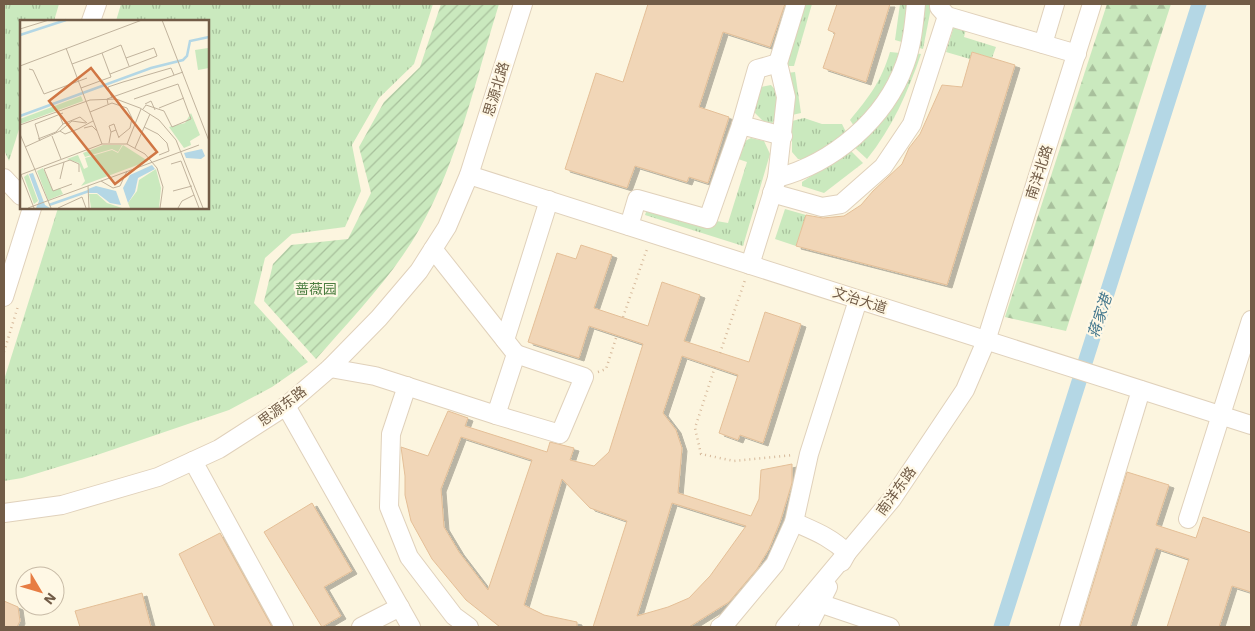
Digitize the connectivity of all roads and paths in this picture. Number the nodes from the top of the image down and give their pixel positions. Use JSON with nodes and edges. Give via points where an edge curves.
{"nodes":[{"id":1,"x":97,"y":4,"type":"edge"},
{"id":2,"x":523,"y":4,"type":"edge"},
{"id":3,"x":796,"y":4,"type":"edge"},
{"id":4,"x":916,"y":4,"type":"edge"},
{"id":5,"x":1055,"y":4,"type":"edge"},
{"id":6,"x":1092,"y":4,"type":"edge"},
{"id":7,"x":943,"y":10,"type":"edge"},
{"id":8,"x":92,"y":20,"type":"edge"},
{"id":9,"x":1043,"y":44,"type":"junction"},
{"id":10,"x":1076,"y":54,"type":"junction"},
{"id":11,"x":778,"y":63,"type":"junction"},
{"id":12,"x":741,"y":125,"type":"junction"},
{"id":13,"x":783,"y":136,"type":"junction"},
{"id":14,"x":470,"y":174,"type":"junction"},
{"id":15,"x":4,"y":178,"type":"edge"},
{"id":16,"x":774,"y":186,"type":"junction"},
{"id":17,"x":20,"y":195,"type":"edge"},
{"id":18,"x":549,"y":200,"type":"junction"},
{"id":19,"x":32,"y":209,"type":"edge"},
{"id":20,"x":629,"y":226,"type":"junction"},
{"id":21,"x":653,"y":234,"type":"junction"},
{"id":22,"x":433,"y":249,"type":"junction"},
{"id":23,"x":750,"y":265,"type":"junction"},
{"id":24,"x":4,"y":297,"type":"edge"},
{"id":25,"x":858,"y":300,"type":"junction"},
{"id":26,"x":623,"y":318,"type":"dead end"},
{"id":27,"x":1251,"y":320,"type":"edge"},
{"id":28,"x":617,"y":336,"type":"dead end"},
{"id":29,"x":505,"y":340,"type":"junction"},
{"id":30,"x":986,"y":341,"type":"junction"},
{"id":31,"x":720,"y":353,"type":"dead end"},
{"id":32,"x":516,"y":354,"type":"junction"},
{"id":33,"x":715,"y":367,"type":"dead end"},
{"id":34,"x":330,"y":368,"type":"junction"},
{"id":35,"x":584,"y":377,"type":"junction"},
{"id":36,"x":407,"y":386,"type":"junction"},
{"id":37,"x":1141,"y":390,"type":"junction"},
{"id":38,"x":286,"y":406,"type":"junction"},
{"id":39,"x":496,"y":415,"type":"junction"},
{"id":40,"x":1222,"y":416,"type":"junction"},
{"id":41,"x":1251,"y":425,"type":"edge"},
{"id":42,"x":810,"y":454,"type":"junction"},
{"id":43,"x":193,"y":461,"type":"junction"},
{"id":44,"x":4,"y":513,"type":"edge"},
{"id":45,"x":1188,"y":519,"type":"dead end"},
{"id":46,"x":794,"y":522,"type":"junction"},
{"id":47,"x":847,"y":553,"type":"junction"},
{"id":48,"x":819,"y":603,"type":"junction"},
{"id":49,"x":400,"y":607,"type":"junction"},
{"id":50,"x":284,"y":627,"type":"edge"},
{"id":51,"x":362,"y":627,"type":"edge"},
{"id":52,"x":411,"y":627,"type":"edge"},
{"id":53,"x":468,"y":627,"type":"edge"},
{"id":54,"x":720,"y":627,"type":"edge"},
{"id":55,"x":785,"y":627,"type":"edge"},
{"id":56,"x":808,"y":627,"type":"edge"},
{"id":57,"x":890,"y":627,"type":"edge"},
{"id":58,"x":1069,"y":627,"type":"edge"}],
"edges":[{"from":1,"to":8,"type":"lane"},
{"from":2,"to":14,"type":"lane","name":"思源北路"},
{"from":3,"to":11,"type":"lane"},
{"from":4,"to":16,"type":"lane","via":[[905,64],[872,120],[830,155]]},
{"from":5,"to":9,"type":"lane"},
{"from":6,"to":10,"type":"lane","name":"南洋北路"},
{"from":7,"to":9,"type":"lane"},
{"from":7,"to":16,"type":"lane","via":[[912,124],[883,167],[841,204],[822,207]]},
{"from":9,"to":10,"type":"lane"},
{"from":10,"to":30,"type":"lane","name":"南洋北路"},
{"from":11,"to":12,"type":"lane","via":[[758,70]]},
{"from":11,"to":13,"type":"lane","via":[[786,97]]},
{"from":12,"to":13,"type":"lane"},
{"from":12,"to":20,"type":"lane","via":[[708,219],[637,199]]},
{"from":13,"to":16,"type":"lane"},
{"from":14,"to":18,"type":"lane","name":"文治大道"},
{"from":14,"to":22,"type":"lane","name":"思源东路","via":[[447,227]]},
{"from":15,"to":17,"type":"lane"},
{"from":16,"to":23,"type":"lane"},
{"from":18,"to":20,"type":"lane","name":"文治大道"},
{"from":18,"to":29,"type":"lane"},
{"from":19,"to":24,"type":"lane"},
{"from":20,"to":21,"type":"lane","name":"文治大道"},
{"from":21,"to":23,"type":"lane","name":"文治大道"},
{"from":21,"to":26,"type":"path"},
{"from":22,"to":29,"type":"lane"},
{"from":22,"to":34,"type":"lane","name":"思源东路","via":[[419,272],[380,318]]},
{"from":23,"to":25,"type":"lane","name":"文治大道"},
{"from":23,"to":31,"type":"path"},
{"from":25,"to":30,"type":"lane","name":"文治大道"},
{"from":25,"to":42,"type":"lane"},
{"from":27,"to":40,"type":"lane"},
{"from":28,"to":35,"type":"path","via":[[606,369]]},
{"from":29,"to":32,"type":"lane"},
{"from":30,"to":37,"type":"lane","name":"文治大道"},
{"from":30,"to":47,"type":"lane","name":"南洋东路","via":[[970,381],[955,406],[892,499]]},
{"from":32,"to":35,"type":"lane"},
{"from":32,"to":39,"type":"lane"},
{"from":33,"to":42,"type":"path","via":[[695,428],[701,454],[734,461]]},
{"from":34,"to":36,"type":"lane"},
{"from":34,"to":38,"type":"lane","name":"思源东路"},
{"from":35,"to":39,"type":"lane","via":[[560,434]]},
{"from":36,"to":39,"type":"lane"},
{"from":36,"to":53,"type":"lane","via":[[391,434],[390,507],[409,557],[454,616]]},
{"from":37,"to":40,"type":"lane","name":"文治大道"},
{"from":37,"to":58,"type":"lane"},
{"from":38,"to":43,"type":"lane","name":"思源东路","via":[[220,449]]},
{"from":38,"to":49,"type":"lane"},
{"from":40,"to":41,"type":"lane","name":"文治大道"},
{"from":40,"to":45,"type":"lane"},
{"from":42,"to":46,"type":"lane"},
{"from":43,"to":44,"type":"lane","name":"思源东路","via":[[158,477],[62,505]]},
{"from":43,"to":50,"type":"lane"},
{"from":46,"to":47,"type":"lane","via":[[828,537]]},
{"from":46,"to":54,"type":"lane","via":[[775,564]]},
{"from":47,"to":48,"type":"lane"},
{"from":47,"to":55,"type":"lane","name":"南洋东路"},
{"from":48,"to":56,"type":"lane"},
{"from":48,"to":57,"type":"lane"},
{"from":49,"to":51,"type":"lane"},
{"from":49,"to":52,"type":"lane"}]}
